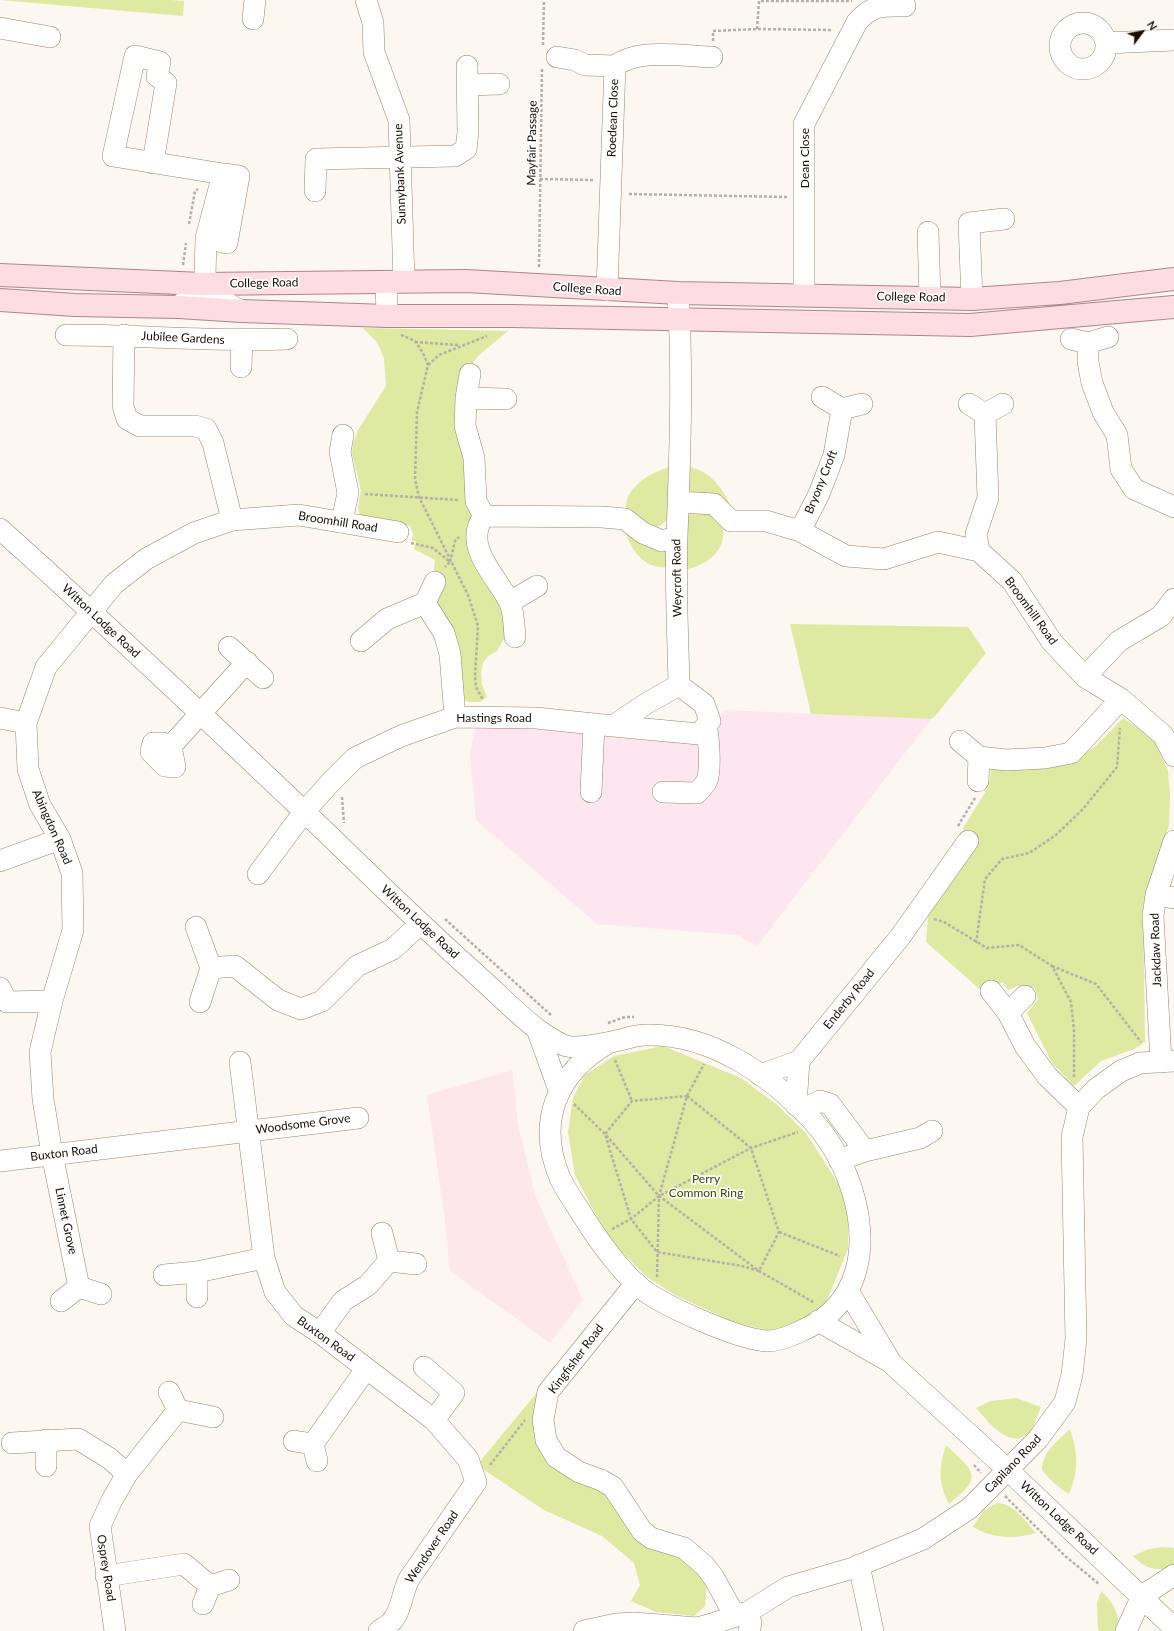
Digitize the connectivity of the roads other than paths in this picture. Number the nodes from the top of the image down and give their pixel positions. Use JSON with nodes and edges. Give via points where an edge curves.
{"nodes":[{"id":1,"x":366,"y":0,"type":"edge"},
{"id":2,"x":905,"y":6,"type":"dead end"},
{"id":3,"x":0,"y":28,"type":"edge"},
{"id":4,"x":50,"y":37,"type":"dead end"},
{"id":5,"x":1174,"y":40,"type":"edge"},
{"id":6,"x":1106,"y":43,"type":"dead end"},
{"id":7,"x":547,"y":55,"type":"road end"},
{"id":8,"x":712,"y":57,"type":"road end"},
{"id":9,"x":615,"y":66,"type":"junction"},
{"id":10,"x":499,"y":84,"type":"dead end"},
{"id":11,"x":401,"y":158,"type":"junction"},
{"id":12,"x":153,"y":163,"type":"junction"},
{"id":13,"x":315,"y":191,"type":"dead end"},
{"id":14,"x":1004,"y":219,"type":"dead end"},
{"id":15,"x":928,"y":232,"type":"dead end"},
{"id":16,"x":0,"y":275,"type":"edge"},
{"id":17,"x":1174,"y":280,"type":"edge"},
{"id":18,"x":395,"y":281,"type":"junction"},
{"id":19,"x":202,"y":284,"type":"junction"},
{"id":20,"x":607,"y":290,"type":"junction"},
{"id":21,"x":678,"y":293,"type":"junction"},
{"id":22,"x":804,"y":295,"type":"junction"},
{"id":23,"x":930,"y":298,"type":"junction"},
{"id":24,"x":972,"y":299,"type":"junction"},
{"id":25,"x":0,"y":300,"type":"edge"},
{"id":26,"x":178,"y":307,"type":"junction"},
{"id":27,"x":1174,"y":307,"type":"edge"},
{"id":28,"x":241,"y":311,"type":"junction"},
{"id":29,"x":387,"y":316,"type":"junction"},
{"id":30,"x":680,"y":319,"type":"junction"},
{"id":31,"x":66,"y":335,"type":"dead end"},
{"id":32,"x":124,"y":335,"type":"junction"},
{"id":33,"x":1108,"y":337,"type":"dead end"},
{"id":34,"x":287,"y":339,"type":"dead end"},
{"id":35,"x":242,"y":341,"type":"junction"},
{"id":36,"x":241,"y":367,"type":"dead end"},
{"id":37,"x":470,"y":374,"type":"dead end"},
{"id":38,"x":822,"y":397,"type":"dead end"},
{"id":39,"x":466,"y":398,"type":"junction"},
{"id":40,"x":506,"y":399,"type":"dead end"},
{"id":41,"x":1003,"y":404,"type":"dead end"},
{"id":42,"x":342,"y":435,"type":"dead end"},
{"id":43,"x":679,"y":502,"type":"junction"},
{"id":44,"x":1174,"y":507,"type":"edge"},
{"id":45,"x":480,"y":508,"type":"junction"},
{"id":46,"x":232,"y":520,"type":"junction"},
{"id":47,"x":342,"y":521,"type":"junction"},
{"id":48,"x":0,"y":529,"type":"edge"},
{"id":49,"x":800,"y":531,"type":"junction"},
{"id":50,"x":398,"y":532,"type":"road end"},
{"id":51,"x":677,"y":537,"type":"junction"},
{"id":52,"x":979,"y":551,"type":"junction"},
{"id":53,"x":435,"y":582,"type":"road end"},
{"id":54,"x":537,"y":586,"type":"dead end"},
{"id":55,"x":1174,"y":599,"type":"edge"},
{"id":56,"x":510,"y":602,"type":"junction"},
{"id":57,"x":425,"y":603,"type":"junction"},
{"id":58,"x":91,"y":610,"type":"junction"},
{"id":59,"x":515,"y":637,"type":"dead end"},
{"id":60,"x":361,"y":641,"type":"dead end"},
{"id":61,"x":229,"y":647,"type":"dead end"},
{"id":62,"x":246,"y":662,"type":"junction"},
{"id":63,"x":1085,"y":677,"type":"junction"},
{"id":64,"x":263,"y":678,"type":"dead end"},
{"id":65,"x":679,"y":685,"type":"junction"},
{"id":66,"x":1121,"y":699,"type":"junction"},
{"id":67,"x":202,"y":714,"type":"junction"},
{"id":68,"x":455,"y":717,"type":"junction"},
{"id":69,"x":0,"y":718,"type":"edge"},
{"id":70,"x":26,"y":723,"type":"junction"},
{"id":71,"x":603,"y":725,"type":"junction"},
{"id":72,"x":706,"y":726,"type":"junction"},
{"id":73,"x":960,"y":740,"type":"dead end"},
{"id":74,"x":171,"y":746,"type":"dead end"},
{"id":75,"x":1174,"y":753,"type":"edge"},
{"id":76,"x":979,"y":757,"type":"junction"},
{"id":77,"x":978,"y":781,"type":"dead end"},
{"id":78,"x":591,"y":792,"type":"dead end"},
{"id":79,"x":663,"y":792,"type":"dead end"},
{"id":80,"x":304,"y":812,"type":"junction"},
{"id":81,"x":60,"y":839,"type":"junction"},
{"id":82,"x":968,"y":841,"type":"dead end"},
{"id":83,"x":1174,"y":841,"type":"edge"},
{"id":84,"x":0,"y":861,"type":"edge"},
{"id":85,"x":258,"y":874,"type":"dead end"},
{"id":86,"x":1165,"y":897,"type":"edge"},
{"id":87,"x":420,"y":924,"type":"junction"},
{"id":88,"x":196,"y":927,"type":"dead end"},
{"id":89,"x":211,"y":968,"type":"junction"},
{"id":90,"x":991,"y":991,"type":"dead end"},
{"id":91,"x":1025,"y":996,"type":"dead end"},
{"id":92,"x":2,"y":1000,"type":"edge"},
{"id":93,"x":52,"y":1001,"type":"junction"},
{"id":94,"x":200,"y":1002,"type":"dead end"},
{"id":95,"x":1008,"y":1013,"type":"junction"},
{"id":96,"x":537,"y":1029,"type":"junction"},
{"id":97,"x":605,"y":1034,"type":"junction"},
{"id":98,"x":799,"y":1061,"type":"junction"},
{"id":99,"x":240,"y":1062,"type":"dead end"},
{"id":100,"x":1163,"y":1062,"type":"edge"},
{"id":101,"x":760,"y":1075,"type":"junction"},
{"id":102,"x":559,"y":1090,"type":"junction"},
{"id":103,"x":1079,"y":1106,"type":"junction"},
{"id":104,"x":799,"y":1108,"type":"junction"},
{"id":105,"x":358,"y":1118,"type":"dead end"},
{"id":106,"x":248,"y":1131,"type":"junction"},
{"id":107,"x":932,"y":1131,"type":"dead end"},
{"id":108,"x":865,"y":1150,"type":"junction"},
{"id":109,"x":52,"y":1154,"type":"junction"},
{"id":110,"x":839,"y":1160,"type":"junction"},
{"id":111,"x":0,"y":1161,"type":"edge"},
{"id":112,"x":382,"y":1234,"type":"dead end"},
{"id":113,"x":264,"y":1258,"type":"junction"},
{"id":114,"x":389,"y":1261,"type":"junction"},
{"id":115,"x":416,"y":1264,"type":"dead end"},
{"id":116,"x":197,"y":1272,"type":"junction"},
{"id":117,"x":164,"y":1275,"type":"dead end"},
{"id":118,"x":636,"y":1283,"type":"junction"},
{"id":119,"x":80,"y":1287,"type":"junction"},
{"id":120,"x":848,"y":1291,"type":"junction"},
{"id":121,"x":100,"y":1294,"type":"dead end"},
{"id":122,"x":198,"y":1297,"type":"dead end"},
{"id":123,"x":61,"y":1302,"type":"dead end"},
{"id":124,"x":825,"y":1317,"type":"junction"},
{"id":125,"x":320,"y":1333,"type":"junction"},
{"id":126,"x":890,"y":1362,"type":"junction"},
{"id":127,"x":424,"y":1367,"type":"dead end"},
{"id":128,"x":366,"y":1369,"type":"junction"},
{"id":129,"x":213,"y":1417,"type":"dead end"},
{"id":130,"x":434,"y":1420,"type":"junction"},
{"id":131,"x":46,"y":1440,"type":"junction"},
{"id":132,"x":12,"y":1443,"type":"dead end"},
{"id":133,"x":308,"y":1449,"type":"dead end"},
{"id":134,"x":46,"y":1466,"type":"dead end"},
{"id":135,"x":1008,"y":1470,"type":"junction"},
{"id":136,"x":127,"y":1474,"type":"junction"},
{"id":137,"x":476,"y":1482,"type":"joint"},
{"id":138,"x":859,"y":1565,"type":"junction"},
{"id":139,"x":1174,"y":1575,"type":"edge"},
{"id":140,"x":106,"y":1576,"type":"junction"},
{"id":141,"x":230,"y":1580,"type":"dead end"},
{"id":142,"x":1142,"y":1596,"type":"junction"},
{"id":143,"x":744,"y":1620,"type":"edge"},
{"id":144,"x":391,"y":1628,"type":"edge"},
{"id":145,"x":1172,"y":1628,"type":"edge"},
{"id":146,"x":116,"y":1631,"type":"edge"},
{"id":147,"x":584,"y":1631,"type":"edge"},
{"id":148,"x":873,"y":1631,"type":"edge"},
{"id":149,"x":1126,"y":1631,"type":"edge"}],
"edges":[{"from":1,"to":11,"type":"street","name":"Sunnybank Avenue","via":[[373,23],[374,52],[399,120]]},
{"from":2,"to":22,"type":"street","name":"Dean Close","via":[[880,6],[866,12],[853,30],[804,124]]},
{"from":3,"to":4,"type":"street"},
{"from":5,"to":6,"type":"street"},
{"from":7,"to":9,"type":"street","via":[[575,60],[585,65]]},
{"from":8,"to":9,"type":"street","name":"Roedean Close","via":[[637,56],[622,60]]},
{"from":9,"to":20,"type":"street","name":"Roedean Close"},
{"from":10,"to":11,"type":"street","via":[[467,76],[466,149],[455,156]]},
{"from":11,"to":13,"type":"street","via":[[316,158]]},
{"from":11,"to":18,"type":"street","name":"Sunnybank Avenue"},
{"from":12,"to":12,"type":"street","via":[[113,156],[135,56],[160,62],[157,76],[166,83]]},
{"from":12,"to":19,"type":"street","via":[[223,174],[206,238],[205,277]]},
{"from":14,"to":24,"type":"street","via":[[969,223]]},
{"from":15,"to":23,"type":"street"},
{"from":16,"to":19,"type":"main road","name":"College Road"},
{"from":17,"to":24,"type":"main road","name":"College Road","via":[[1060,293]]},
{"from":18,"to":19,"type":"main road","name":"College Road"},
{"from":18,"to":20,"type":"main road","name":"College Road","via":[[466,281]]},
{"from":18,"to":29,"type":"street","name":"Sunnybank Avenue"},
{"from":19,"to":26,"type":"street"},
{"from":19,"to":28,"type":"street","via":[[211,294]]},
{"from":20,"to":21,"type":"main road","name":"College Road"},
{"from":21,"to":22,"type":"main road","name":"College Road"},
{"from":21,"to":30,"type":"street","name":"Weycroft Road"},
{"from":22,"to":23,"type":"main road","name":"College Road"},
{"from":23,"to":24,"type":"main road","name":"College Road"},
{"from":25,"to":26,"type":"main road","via":[[76,305]]},
{"from":26,"to":28,"type":"main road"},
{"from":27,"to":30,"type":"main road","via":[[970,326]]},
{"from":28,"to":29,"type":"main road"},
{"from":29,"to":30,"type":"main road"},
{"from":30,"to":43,"type":"street","name":"Weycroft Road"},
{"from":31,"to":32,"type":"street","name":"Jubilee Gardens"},
{"from":32,"to":35,"type":"street","name":"Jubilee Gardens"},
{"from":32,"to":46,"type":"street","name":"Jubilee Gardens","via":[[123,406],[127,419],[140,426],[195,426],[206,429],[213,443]]},
{"from":33,"to":44,"type":"street","via":[[1079,341],[1103,412],[1117,436],[1122,469],[1134,489]]},
{"from":34,"to":35,"type":"street","name":"Jubilee Gardens"},
{"from":35,"to":36,"type":"street","name":"Jubilee Gardens"},
{"from":37,"to":39,"type":"street"},
{"from":38,"to":49,"type":"street","name":"Bryony Croft","via":[[852,407],[819,494]]},
{"from":39,"to":40,"type":"street"},
{"from":39,"to":45,"type":"street","via":[[465,426],[474,458]]},
{"from":41,"to":52,"type":"street","via":[[977,409],[988,498],[976,534]]},
{"from":42,"to":47,"type":"street","via":[[340,452],[348,493]]},
{"from":43,"to":49,"type":"street","name":"Broomhill Road","via":[[714,504],[731,521],[766,521]]},
{"from":43,"to":51,"type":"street","name":"Weycroft Road"},
{"from":45,"to":51,"type":"street","via":[[625,519],[643,533],[662,541]]},
{"from":45,"to":56,"type":"street","via":[[477,541],[481,557],[492,578]]},
{"from":46,"to":47,"type":"street","name":"Broomhill Road","via":[[299,515]]},
{"from":46,"to":58,"type":"street","name":"Broomhill Road","via":[[194,533],[146,559],[114,584]]},
{"from":47,"to":50,"type":"street","name":"Broomhill Road"},
{"from":48,"to":58,"type":"street","name":"Witton Lodge Road"},
{"from":49,"to":52,"type":"street","name":"Broomhill Road","via":[[846,556],[884,559],[938,542]]},
{"from":51,"to":65,"type":"street","name":"Weycroft Road"},
{"from":52,"to":63,"type":"street","name":"Broomhill Road","via":[[1012,581],[1052,642]]},
{"from":53,"to":57,"type":"street"},
{"from":54,"to":56,"type":"street"},
{"from":55,"to":63,"type":"street","via":[[1161,616],[1119,641]]},
{"from":56,"to":59,"type":"street"},
{"from":57,"to":60,"type":"street","via":[[387,619]]},
{"from":57,"to":68,"type":"street","via":[[444,633],[450,654]]},
{"from":58,"to":67,"type":"street","name":"Witton Lodge Road"},
{"from":58,"to":70,"type":"street","name":"Abingdon Road","via":[[46,666]]},
{"from":61,"to":62,"type":"street"},
{"from":62,"to":64,"type":"street"},
{"from":62,"to":67,"type":"street"},
{"from":63,"to":66,"type":"street"},
{"from":65,"to":71,"type":"street"},
{"from":65,"to":72,"type":"street","via":[[704,704],[710,721]]},
{"from":66,"to":75,"type":"street","via":[[1163,735]]},
{"from":66,"to":76,"type":"street","via":[[1071,753],[1045,758],[1006,760]]},
{"from":67,"to":74,"type":"street"},
{"from":67,"to":80,"type":"street","name":"Witton Lodge Road"},
{"from":68,"to":71,"type":"street","name":"Hastings Road","via":[[536,718]]},
{"from":68,"to":80,"type":"street","name":"Hastings Road","via":[[402,736],[356,758]]},
{"from":69,"to":70,"type":"street"},
{"from":70,"to":81,"type":"street","name":"Abingdon Road","via":[[28,769],[40,805]]},
{"from":71,"to":72,"type":"street","via":[[699,734]]},
{"from":71,"to":78,"type":"street"},
{"from":72,"to":79,"type":"street","via":[[709,737],[708,779],[703,787],[697,793]]},
{"from":73,"to":76,"type":"street"},
{"from":76,"to":77,"type":"street"},
{"from":80,"to":85,"type":"street"},
{"from":80,"to":87,"type":"street","name":"Witton Lodge Road"},
{"from":81,"to":84,"type":"street"},
{"from":81,"to":93,"type":"street","name":"Abingdon Road","via":[[72,873],[73,930]]},
{"from":82,"to":98,"type":"street","name":"Enderby Road","via":[[918,910],[906,943]]},
{"from":83,"to":86,"type":"street","name":"Jackdaw Road"},
{"from":86,"to":100,"type":"street","name":"Jackdaw Road","via":[[1153,916]]},
{"from":87,"to":89,"type":"street","via":[[393,949],[357,966],[322,1001],[301,1009],[278,1000],[235,966]]},
{"from":87,"to":96,"type":"street","name":"Witton Lodge Road"},
{"from":88,"to":89,"type":"street"},
{"from":89,"to":94,"type":"street"},
{"from":90,"to":95,"type":"street"},
{"from":91,"to":95,"type":"street"},
{"from":92,"to":93,"type":"street"},
{"from":93,"to":109,"type":"street","name":"Abingdon Road","via":[[40,1052],[43,1099]]},
{"from":95,"to":103,"type":"street","via":[[1025,1046],[1047,1076]]},
{"from":96,"to":97,"type":"street","name":"Witton Lodge Road","via":[[569,1047]]},
{"from":96,"to":102,"type":"street","name":"Witton Lodge Road"},
{"from":97,"to":101,"type":"street","name":"Witton Lodge Road","via":[[682,1037],[713,1047],[750,1066]]},
{"from":97,"to":102,"type":"street","name":"Witton Lodge Road"},
{"from":98,"to":101,"type":"street"},
{"from":98,"to":104,"type":"street"},
{"from":99,"to":106,"type":"street","name":"Buxton Road"},
{"from":100,"to":103,"type":"street","via":[[1140,1063],[1121,1071],[1096,1089]]},
{"from":101,"to":104,"type":"street","name":"Witton Lodge Road"},
{"from":102,"to":118,"type":"street","name":"Witton Lodge Road","via":[[551,1114],[554,1160],[561,1181],[596,1237]]},
{"from":103,"to":135,"type":"street","name":"Capilano Road","via":[[1072,1137],[1076,1339],[1072,1375],[1065,1402],[1038,1439]]},
{"from":104,"to":108,"type":"street","via":[[820,1101],[830,1104]]},
{"from":104,"to":110,"type":"street","name":"Witton Lodge Road","via":[[817,1125]]},
{"from":105,"to":106,"type":"street","name":"Woodsome Grove"},
{"from":106,"to":109,"type":"street","name":"Buxton Road"},
{"from":106,"to":113,"type":"street","name":"Buxton Road"},
{"from":107,"to":108,"type":"street","via":[[920,1138]]},
{"from":108,"to":110,"type":"street"},
{"from":109,"to":111,"type":"street","name":"Buxton Road"},
{"from":109,"to":119,"type":"street","name":"Linnet Grove"},
{"from":110,"to":120,"type":"street","name":"Witton Lodge Road","via":[[861,1226],[859,1263]]},
{"from":112,"to":114,"type":"street"},
{"from":113,"to":116,"type":"street"},
{"from":113,"to":125,"type":"street","name":"Buxton Road","via":[[275,1292],[294,1316]]},
{"from":114,"to":115,"type":"street"},
{"from":114,"to":125,"type":"street","via":[[368,1285],[343,1301]]},
{"from":116,"to":117,"type":"street"},
{"from":116,"to":122,"type":"street"},
{"from":118,"to":124,"type":"street","name":"Witton Lodge Road","via":[[657,1299],[727,1331],[767,1341],[784,1338]]},
{"from":118,"to":143,"type":"street","name":"Kingfisher Road","via":[[548,1392],[543,1420],[546,1440],[556,1457],[579,1472],[614,1487],[642,1531],[651,1538],[684,1548],[705,1566]]},
{"from":119,"to":121,"type":"street"},
{"from":119,"to":123,"type":"street"},
{"from":120,"to":124,"type":"street","name":"Witton Lodge Road"},
{"from":120,"to":126,"type":"street","name":"Witton Lodge Road"},
{"from":124,"to":126,"type":"street","name":"Witton Lodge Road"},
{"from":125,"to":128,"type":"street","name":"Buxton Road"},
{"from":126,"to":135,"type":"street","name":"Witton Lodge Road"},
{"from":127,"to":130,"type":"street","via":[[454,1393]]},
{"from":128,"to":130,"type":"street","name":"Buxton Road"},
{"from":128,"to":133,"type":"street"},
{"from":129,"to":136,"type":"street","name":"Osprey Road","via":[[174,1401]]},
{"from":130,"to":137,"type":"street","name":"Buxton Road","via":[[468,1460]]},
{"from":131,"to":132,"type":"street"},
{"from":131,"to":134,"type":"street"},
{"from":131,"to":136,"type":"street","via":[[78,1439],[109,1458]]},
{"from":135,"to":138,"type":"street","name":"Capilano Road","via":[[970,1508],[923,1539]]},
{"from":135,"to":142,"type":"street","name":"Witton Lodge Road"},
{"from":136,"to":140,"type":"street","name":"Osprey Road","via":[[100,1526]]},
{"from":137,"to":144,"type":"street","name":"Wendover Road","via":[[409,1579]]},
{"from":138,"to":143,"type":"street","name":"Capilano Road","via":[[788,1587]]},
{"from":138,"to":148,"type":"street"},
{"from":139,"to":142,"type":"street"},
{"from":140,"to":141,"type":"street","via":[[184,1564],[206,1595]]},
{"from":140,"to":146,"type":"street","name":"Osprey Road"},
{"from":142,"to":145,"type":"street","name":"Witton Lodge Road"},
{"from":142,"to":149,"type":"street"},
{"from":143,"to":147,"type":"street","name":"Capilano Road","via":[[697,1628],[616,1624]]}]}
